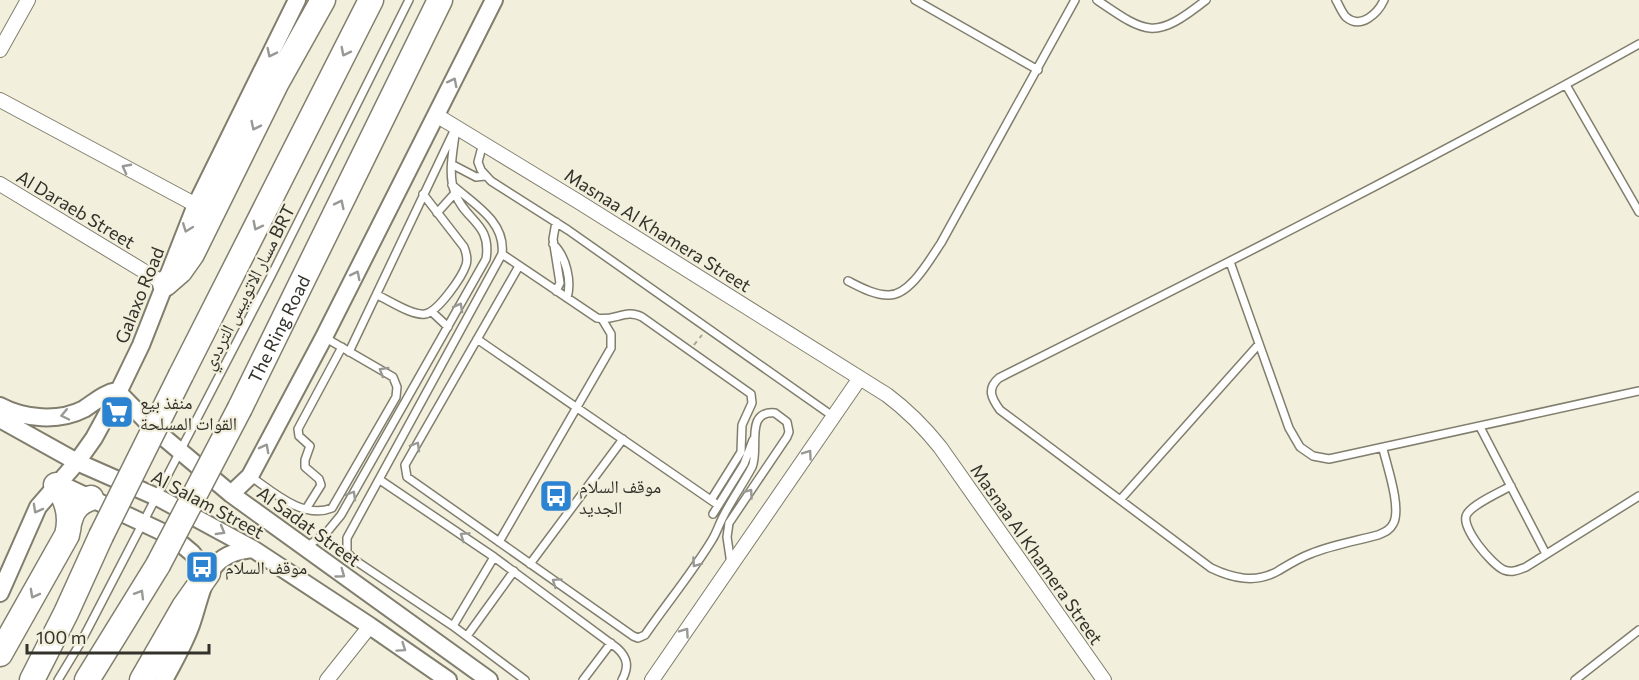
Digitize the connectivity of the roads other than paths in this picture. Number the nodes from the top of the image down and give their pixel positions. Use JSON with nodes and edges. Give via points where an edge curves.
{"nodes":[{"id":1,"x":28,"y":0,"type":"edge"},
{"id":2,"x":297,"y":0,"type":"edge"},
{"id":3,"x":323,"y":0,"type":"edge"},
{"id":4,"x":371,"y":0,"type":"edge"},
{"id":5,"x":409,"y":0,"type":"edge"},
{"id":6,"x":440,"y":0,"type":"edge"},
{"id":7,"x":494,"y":0,"type":"edge"},
{"id":8,"x":915,"y":0,"type":"edge"},
{"id":9,"x":1075,"y":0,"type":"edge"},
{"id":10,"x":1097,"y":0,"type":"edge"},
{"id":11,"x":1206,"y":0,"type":"edge"},
{"id":12,"x":1336,"y":0,"type":"edge"},
{"id":13,"x":1384,"y":0,"type":"edge"},
{"id":14,"x":1639,"y":44,"type":"edge"},
{"id":15,"x":0,"y":48,"type":"edge"},
{"id":16,"x":1038,"y":70,"type":"junction"},
{"id":17,"x":1566,"y":85,"type":"junction"},
{"id":18,"x":0,"y":100,"type":"edge"},
{"id":19,"x":436,"y":115,"type":"junction"},
{"id":20,"x":456,"y":126,"type":"junction"},
{"id":21,"x":483,"y":142,"type":"junction"},
{"id":22,"x":453,"y":165,"type":"junction"},
{"id":23,"x":485,"y":176,"type":"junction"},
{"id":24,"x":0,"y":184,"type":"edge"},
{"id":25,"x":452,"y":185,"type":"junction"},
{"id":26,"x":454,"y":193,"type":"junction"},
{"id":27,"x":423,"y":194,"type":"junction"},
{"id":28,"x":196,"y":205,"type":"junction"},
{"id":29,"x":1639,"y":212,"type":"edge"},
{"id":30,"x":437,"y":213,"type":"junction"},
{"id":31,"x":556,"y":222,"type":"junction"},
{"id":32,"x":553,"y":244,"type":"junction"},
{"id":33,"x":502,"y":254,"type":"junction"},
{"id":34,"x":1230,"y":262,"type":"junction"},
{"id":35,"x":519,"y":266,"type":"junction"},
{"id":36,"x":848,"y":281,"type":"dead end"},
{"id":37,"x":165,"y":284,"type":"junction"},
{"id":38,"x":556,"y":291,"type":"junction"},
{"id":39,"x":377,"y":295,"type":"junction"},
{"id":40,"x":567,"y":298,"type":"junction"},
{"id":41,"x":432,"y":312,"type":"junction"},
{"id":42,"x":602,"y":319,"type":"junction"},
{"id":43,"x":448,"y":327,"type":"junction"},
{"id":44,"x":324,"y":337,"type":"junction"},
{"id":45,"x":477,"y":339,"type":"junction"},
{"id":46,"x":1259,"y":344,"type":"junction"},
{"id":47,"x":346,"y":349,"type":"junction"},
{"id":48,"x":860,"y":378,"type":"junction"},
{"id":49,"x":117,"y":391,"type":"junction"},
{"id":50,"x":1639,"y":391,"type":"edge"},
{"id":51,"x":0,"y":406,"type":"edge"},
{"id":52,"x":576,"y":407,"type":"junction"},
{"id":53,"x":834,"y":417,"type":"junction"},
{"id":54,"x":0,"y":419,"type":"edge"},
{"id":55,"x":1480,"y":427,"type":"junction"},
{"id":56,"x":622,"y":439,"type":"junction"},
{"id":57,"x":1383,"y":448,"type":"junction"},
{"id":58,"x":77,"y":462,"type":"junction"},
{"id":59,"x":250,"y":476,"type":"junction"},
{"id":60,"x":741,"y":478,"type":"junction"},
{"id":61,"x":380,"y":480,"type":"junction"},
{"id":62,"x":57,"y":484,"type":"junction"},
{"id":63,"x":1511,"y":486,"type":"junction"},
{"id":64,"x":231,"y":494,"type":"junction"},
{"id":65,"x":1639,"y":496,"type":"edge"},
{"id":66,"x":91,"y":498,"type":"junction"},
{"id":67,"x":711,"y":500,"type":"junction"},
{"id":68,"x":1120,"y":500,"type":"junction"},
{"id":69,"x":718,"y":505,"type":"junction"},
{"id":70,"x":306,"y":509,"type":"junction"},
{"id":71,"x":712,"y":514,"type":"dead end"},
{"id":72,"x":70,"y":520,"type":"junction"},
{"id":73,"x":499,"y":542,"type":"junction"},
{"id":74,"x":305,"y":548,"type":"junction"},
{"id":75,"x":253,"y":549,"type":"junction"},
{"id":76,"x":1546,"y":554,"type":"junction"},
{"id":77,"x":494,"y":557,"type":"junction"},
{"id":78,"x":530,"y":564,"type":"junction"},
{"id":79,"x":731,"y":565,"type":"junction"},
{"id":80,"x":514,"y":571,"type":"junction"},
{"id":81,"x":208,"y":573,"type":"junction"},
{"id":82,"x":0,"y":593,"type":"edge"},
{"id":83,"x":370,"y":626,"type":"junction"},
{"id":84,"x":453,"y":626,"type":"junction"},
{"id":85,"x":1639,"y":630,"type":"edge"},
{"id":86,"x":467,"y":636,"type":"junction"},
{"id":87,"x":611,"y":643,"type":"junction"},
{"id":88,"x":0,"y":654,"type":"edge"},
{"id":89,"x":32,"y":680,"type":"edge"},
{"id":90,"x":58,"y":680,"type":"edge"},
{"id":91,"x":87,"y":680,"type":"edge"},
{"id":92,"x":142,"y":680,"type":"edge"},
{"id":93,"x":164,"y":680,"type":"edge"},
{"id":94,"x":327,"y":680,"type":"edge"},
{"id":95,"x":448,"y":680,"type":"edge"},
{"id":96,"x":489,"y":680,"type":"edge"},
{"id":97,"x":525,"y":680,"type":"edge"},
{"id":98,"x":583,"y":680,"type":"edge"},
{"id":99,"x":622,"y":680,"type":"edge"},
{"id":100,"x":652,"y":680,"type":"edge"},
{"id":101,"x":1104,"y":680,"type":"edge"},
{"id":102,"x":1575,"y":680,"type":"edge"}],
"edges":[{"from":1,"to":15,"type":"street"},
{"from":2,"to":28,"type":"street","name":"Galaxo Road","one_way":true},
{"from":3,"to":37,"type":"highway","one_way":true,"via":[[276,84],[192,254]]},
{"from":4,"to":89,"type":"highway","one_way":true,"bridge":true},
{"from":5,"to":90,"type":"lane","name":"مسار الاتوبيس الترددي BRT","via":[[272,276]]},
{"from":91,"to":6,"type":"highway","name":"The Ring Road","one_way":true,"bridge":true,"via":[[158,565],[240,408]]},
{"from":19,"to":7,"type":"street","one_way":true},
{"from":8,"to":16,"type":"lane"},
{"from":9,"to":16,"type":"lane"},
{"from":10,"to":11,"type":"lane","via":[[1136,25],[1155,29],[1171,25]]},
{"from":12,"to":13,"type":"lane","via":[[1345,16],[1355,22],[1378,11]]},
{"from":14,"to":17,"type":"lane"},
{"from":16,"to":36,"type":"lane","via":[[941,243],[907,288],[890,296]]},
{"from":17,"to":29,"type":"lane"},
{"from":17,"to":34,"type":"lane"},
{"from":28,"to":18,"type":"street","one_way":true},
{"from":19,"to":20,"type":"street","name":"Masnaa Al Khamera Street"},
{"from":44,"to":19,"type":"street","one_way":true},
{"from":20,"to":21,"type":"street","name":"Masnaa Al Khamera Street"},
{"from":20,"to":22,"type":"lane"},
{"from":20,"to":27,"type":"lane"},
{"from":21,"to":23,"type":"lane","via":[[478,162]]},
{"from":21,"to":48,"type":"street","name":"Masnaa Al Khamera Street"},
{"from":22,"to":23,"type":"lane","via":[[476,177]]},
{"from":22,"to":25,"type":"lane"},
{"from":23,"to":31,"type":"lane"},
{"from":24,"to":37,"type":"street","name":"Al Daraeb Street"},
{"from":25,"to":26,"type":"lane"},
{"from":25,"to":33,"type":"lane","via":[[496,224],[502,237]]},
{"from":26,"to":30,"type":"lane"},
{"from":43,"to":26,"type":"lane","one_way":true,"via":[[486,259],[487,247],[482,229]]},
{"from":27,"to":30,"type":"lane"},
{"from":27,"to":39,"type":"lane"},
{"from":28,"to":37,"type":"street","name":"Galaxo Road","one_way":true},
{"from":30,"to":41,"type":"lane","via":[[464,247],[467,261]]},
{"from":31,"to":32,"type":"lane"},
{"from":31,"to":53,"type":"lane"},
{"from":32,"to":38,"type":"lane","via":[[560,278]]},
{"from":32,"to":40,"type":"lane","via":[[564,262]]},
{"from":33,"to":35,"type":"lane"},
{"from":33,"to":61,"type":"lane"},
{"from":34,"to":46,"type":"lane"},
{"from":34,"to":68,"type":"lane","via":[[999,378],[991,387],[1000,410]]},
{"from":35,"to":38,"type":"lane"},
{"from":35,"to":45,"type":"lane"},
{"from":37,"to":49,"type":"street","name":"Galaxo Road","via":[[141,345]]},
{"from":38,"to":40,"type":"lane"},
{"from":39,"to":41,"type":"lane","via":[[414,313]]},
{"from":39,"to":47,"type":"lane"},
{"from":40,"to":42,"type":"lane"},
{"from":41,"to":43,"type":"lane"},
{"from":42,"to":52,"type":"lane","via":[[610,334],[611,348]]},
{"from":42,"to":67,"type":"lane","via":[[628,313],[638,315],[752,397],[742,425],[741,452]]},
{"from":74,"to":43,"type":"lane","one_way":true,"via":[[327,532],[341,515]]},
{"from":44,"to":47,"type":"lane"},
{"from":59,"to":44,"type":"street","one_way":true},
{"from":45,"to":52,"type":"lane"},
{"from":73,"to":45,"type":"lane","one_way":true,"via":[[407,477],[405,469]]},
{"from":46,"to":57,"type":"lane","via":[[1289,429],[1300,447],[1313,456],[1329,459]]},
{"from":46,"to":68,"type":"lane"},
{"from":47,"to":70,"type":"lane","via":[[298,429],[299,436],[310,446],[305,467],[321,485]]},
{"from":70,"to":47,"type":"lane","one_way":true,"via":[[326,510],[336,504],[397,392],[393,377]]},
{"from":48,"to":53,"type":"street"},
{"from":48,"to":101,"type":"street","name":"Masnaa Al Khamera Street","via":[[906,410],[930,434]]},
{"from":49,"to":51,"type":"street","one_way":true,"via":[[80,411],[54,417],[28,416]]},
{"from":49,"to":58,"type":"street","name":"Galaxo Road","via":[[94,438]]},
{"from":49,"to":64,"type":"street","name":"Al Sadat Street","via":[[155,430]]},
{"from":50,"to":55,"type":"lane"},
{"from":52,"to":56,"type":"lane"},
{"from":52,"to":73,"type":"lane"},
{"from":79,"to":53,"type":"street","one_way":true},
{"from":54,"to":58,"type":"street","name":"Al Salam Street"},
{"from":55,"to":57,"type":"lane"},
{"from":55,"to":63,"type":"lane"},
{"from":56,"to":67,"type":"lane"},
{"from":56,"to":78,"type":"lane"},
{"from":57,"to":68,"type":"lane","via":[[1396,508],[1395,522],[1388,530],[1310,554],[1260,578],[1236,578],[1211,568]]},
{"from":58,"to":62,"type":"street","name":"Galaxo Road"},
{"from":58,"to":75,"type":"street","name":"Al Salam Street","one_way":true,"via":[[159,498]]},
{"from":59,"to":64,"type":"street"},
{"from":59,"to":70,"type":"lane"},
{"from":60,"to":69,"type":"lane"},
{"from":60,"to":78,"type":"lane","one_way":true,"via":[[713,539],[642,637],[633,636]]},
{"from":79,"to":60,"type":"lane","one_way":true,"via":[[729,523],[789,432],[787,422],[775,413],[765,413],[755,424],[754,461]]},
{"from":77,"to":61,"type":"lane","one_way":true},
{"from":61,"to":84,"type":"lane","via":[[347,538],[347,552]]},
{"from":62,"to":66,"type":"street"},
{"from":62,"to":72,"type":"highway"},
{"from":62,"to":82,"type":"street","name":"Galaxo Road","one_way":true,"via":[[34,514]]},
{"from":63,"to":76,"type":"lane"},
{"from":63,"to":76,"type":"lane","via":[[1467,513],[1464,520],[1468,530],[1502,570],[1514,572]]},
{"from":64,"to":74,"type":"street","name":"Al Sadat Street"},
{"from":65,"to":76,"type":"lane"},
{"from":66,"to":72,"type":"highway","via":[[80,503]]},
{"from":66,"to":81,"type":"street","via":[[173,537]]},
{"from":67,"to":69,"type":"lane"},
{"from":69,"to":71,"type":"lane"},
{"from":72,"to":88,"type":"highway","one_way":true,"via":[[64,542]]},
{"from":73,"to":78,"type":"lane"},
{"from":74,"to":96,"type":"street","name":"Al Sadat Street","one_way":true},
{"from":75,"to":81,"type":"street","via":[[227,555]]},
{"from":75,"to":83,"type":"street","name":"Al Salam Street"},
{"from":77,"to":80,"type":"lane"},
{"from":77,"to":84,"type":"lane"},
{"from":100,"to":79,"type":"street","one_way":true},
{"from":80,"to":86,"type":"lane"},
{"from":80,"to":87,"type":"lane"},
{"from":81,"to":92,"type":"highway"},
{"from":81,"to":93,"type":"street","via":[[183,645]]},
{"from":83,"to":94,"type":"street"},
{"from":83,"to":95,"type":"street","name":"Al Salam Street","one_way":true},
{"from":84,"to":86,"type":"lane"},
{"from":85,"to":102,"type":"lane"},
{"from":86,"to":97,"type":"lane"},
{"from":87,"to":98,"type":"lane"},
{"from":87,"to":99,"type":"lane","via":[[626,660]]}]}
